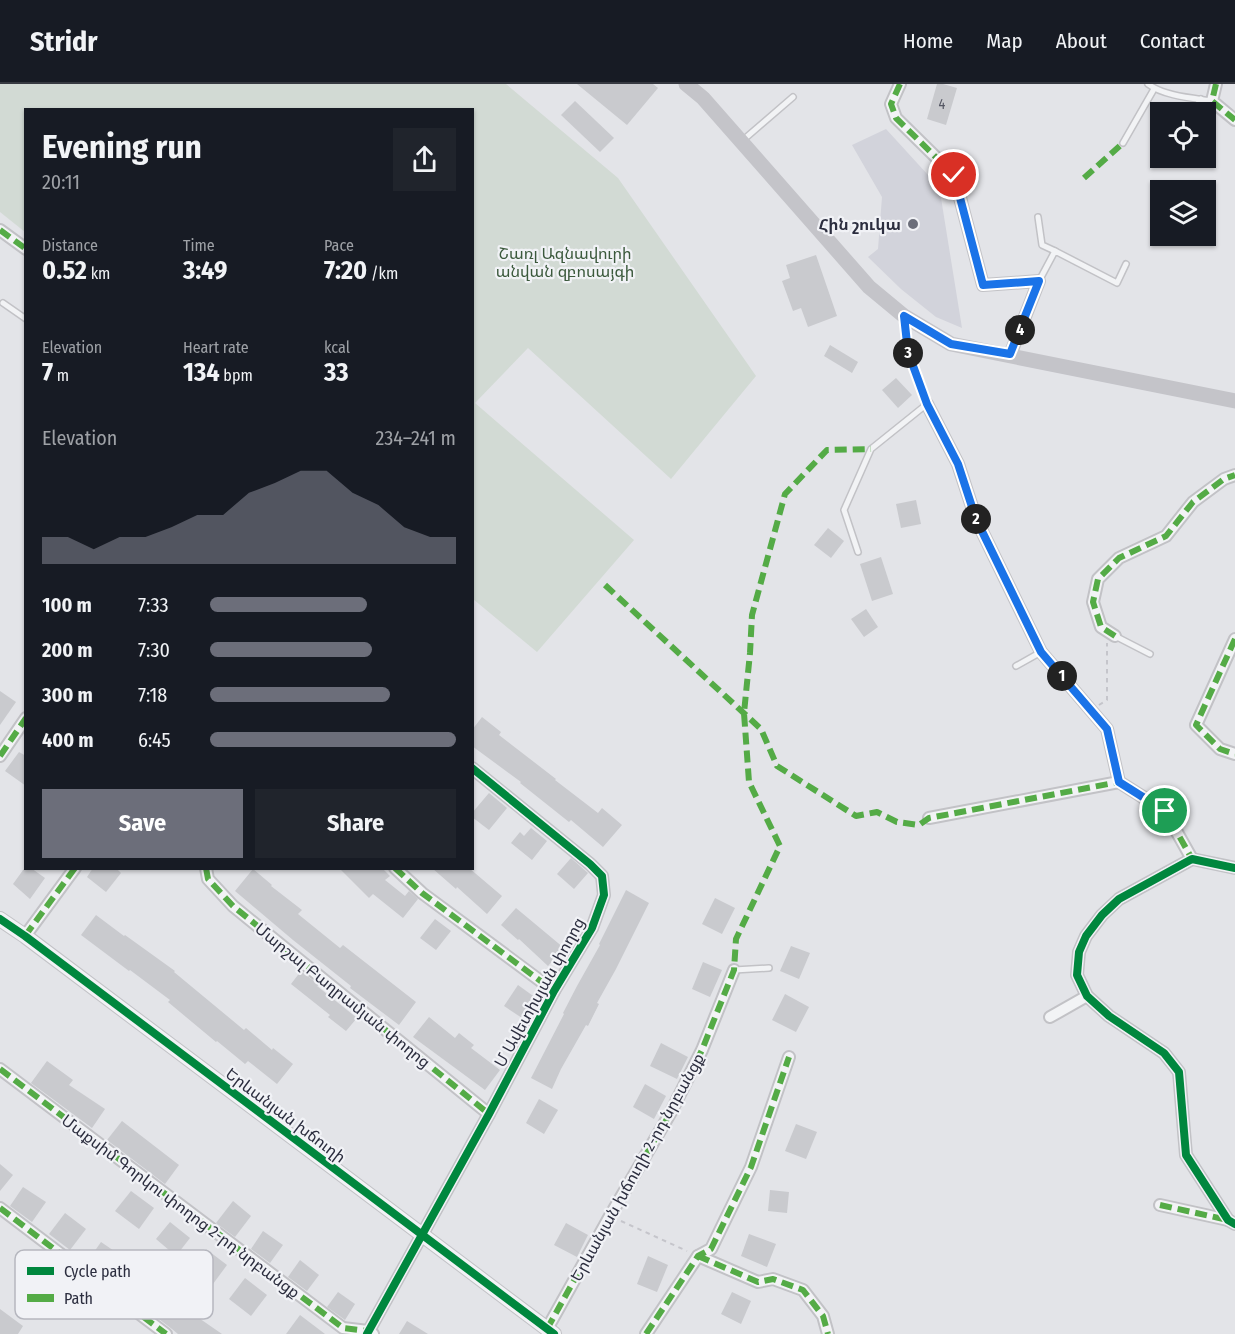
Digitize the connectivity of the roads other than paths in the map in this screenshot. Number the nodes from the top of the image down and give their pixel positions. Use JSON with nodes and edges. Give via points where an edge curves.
{"nodes":[{"id":1,"x":686,"y":84,"type":"edge"},
{"id":2,"x":900,"y":84,"type":"edge"},
{"id":3,"x":1148,"y":84,"type":"edge"},
{"id":4,"x":1216,"y":85,"type":"edge"},
{"id":5,"x":1154,"y":89,"type":"junction"},
{"id":6,"x":793,"y":97,"type":"dead end"},
{"id":7,"x":1206,"y":100,"type":"junction"},
{"id":8,"x":1204,"y":102,"type":"edge"},
{"id":9,"x":1235,"y":120,"type":"edge"},
{"id":10,"x":741,"y":142,"type":"junction"},
{"id":11,"x":1123,"y":142,"type":"dead end"},
{"id":12,"x":1038,"y":217,"type":"dead end"},
{"id":13,"x":0,"y":230,"type":"edge"},
{"id":14,"x":24,"y":248,"type":"edge"},
{"id":15,"x":1055,"y":251,"type":"junction"},
{"id":16,"x":1126,"y":264,"type":"dead end"},
{"id":17,"x":1039,"y":281,"type":"junction"},
{"id":18,"x":3,"y":303,"type":"dead end"},
{"id":19,"x":904,"y":316,"type":"junction"},
{"id":20,"x":24,"y":318,"type":"edge"},
{"id":21,"x":1010,"y":354,"type":"junction"},
{"id":22,"x":1235,"y":401,"type":"edge"},
{"id":23,"x":927,"y":404,"type":"junction"},
{"id":24,"x":1235,"y":475,"type":"edge"},
{"id":25,"x":858,"y":552,"type":"dead end"},
{"id":26,"x":1111,"y":633,"type":"joint"},
{"id":27,"x":1235,"y":639,"type":"edge"},
{"id":28,"x":1041,"y":652,"type":"junction"},
{"id":29,"x":1150,"y":654,"type":"dead end"},
{"id":30,"x":1016,"y":666,"type":"dead end"},
{"id":31,"x":24,"y":721,"type":"edge"},
{"id":32,"x":1235,"y":754,"type":"edge"},
{"id":33,"x":0,"y":756,"type":"edge"},
{"id":34,"x":474,"y":770,"type":"edge"},
{"id":35,"x":1119,"y":782,"type":"junction"},
{"id":36,"x":929,"y":818,"type":"dead end"},
{"id":37,"x":1192,"y":860,"type":"junction"},
{"id":38,"x":1235,"y":868,"type":"edge"},
{"id":39,"x":74,"y":870,"type":"edge"},
{"id":40,"x":206,"y":870,"type":"edge"},
{"id":41,"x":397,"y":870,"type":"edge"},
{"id":42,"x":1,"y":923,"type":"edge"},
{"id":43,"x":25,"y":936,"type":"junction"},
{"id":44,"x":769,"y":968,"type":"dead end"},
{"id":45,"x":734,"y":970,"type":"joint"},
{"id":46,"x":554,"y":991,"type":"junction"},
{"id":47,"x":1087,"y":996,"type":"junction"},
{"id":48,"x":1050,"y":1017,"type":"dead end"},
{"id":49,"x":789,"y":1057,"type":"dead end"},
{"id":50,"x":0,"y":1069,"type":"edge"},
{"id":51,"x":489,"y":1114,"type":"junction"},
{"id":52,"x":1160,"y":1205,"type":"dead end"},
{"id":53,"x":0,"y":1208,"type":"edge"},
{"id":54,"x":1232,"y":1222,"type":"edge"},
{"id":55,"x":423,"y":1235,"type":"junction"},
{"id":56,"x":55,"y":1250,"type":"edge"},
{"id":57,"x":698,"y":1256,"type":"junction"},
{"id":58,"x":146,"y":1319,"type":"edge"},
{"id":59,"x":551,"y":1331,"type":"edge"},
{"id":60,"x":369,"y":1333,"type":"edge"},
{"id":61,"x":166,"y":1334,"type":"edge"},
{"id":62,"x":646,"y":1334,"type":"edge"},
{"id":63,"x":828,"y":1334,"type":"edge"}],
"edges":[{"from":1,"to":10,"type":"main road"},
{"from":2,"to":17,"type":"street","via":[[891,104],[896,118],[954,175],[983,285]]},
{"from":3,"to":5,"type":"lane"},
{"from":4,"to":7,"type":"street"},
{"from":5,"to":7,"type":"lane"},
{"from":5,"to":11,"type":"lane"},
{"from":6,"to":10,"type":"lane"},
{"from":7,"to":8,"type":"lane"},
{"from":7,"to":9,"type":"street"},
{"from":10,"to":19,"type":"main road","via":[[869,287]]},
{"from":12,"to":15,"type":"lane","via":[[1042,245]]},
{"from":13,"to":14,"type":"street"},
{"from":15,"to":16,"type":"lane","via":[[1118,283]]},
{"from":15,"to":17,"type":"lane"},
{"from":17,"to":21,"type":"street"},
{"from":18,"to":20,"type":"lane"},
{"from":19,"to":21,"type":"main road","via":[[951,344]]},
{"from":19,"to":23,"type":"lane","via":[[908,352]]},
{"from":21,"to":22,"type":"main road"},
{"from":23,"to":25,"type":"lane","via":[[871,449],[844,510]]},
{"from":23,"to":28,"type":"street","via":[[958,464],[976,519]]},
{"from":24,"to":26,"type":"street","via":[[1193,502],[1166,536],[1119,558],[1098,579],[1093,602],[1101,627]]},
{"from":26,"to":29,"type":"lane"},
{"from":27,"to":32,"type":"street","via":[[1196,725],[1220,749]]},
{"from":28,"to":30,"type":"lane"},
{"from":28,"to":35,"type":"street","via":[[1107,729]]},
{"from":31,"to":33,"type":"street"},
{"from":34,"to":46,"type":"street","name":"Մ Ավետիսյան փողոց","via":[[602,876],[604,895],[592,928]]},
{"from":35,"to":36,"type":"street"},
{"from":35,"to":37,"type":"street","via":[[1165,811]]},
{"from":37,"to":38,"type":"street"},
{"from":37,"to":47,"type":"street","via":[[1119,899],[1086,936],[1079,952],[1077,975]]},
{"from":39,"to":43,"type":"street"},
{"from":40,"to":51,"type":"street","name":"Մարշալ Բաղրամյան փողոց","via":[[208,879],[233,906]]},
{"from":41,"to":46,"type":"street"},
{"from":42,"to":43,"type":"street","name":"Երևանյան խճուղի"},
{"from":43,"to":55,"type":"street","name":"Երևանյան խճուղի"},
{"from":44,"to":45,"type":"lane"},
{"from":45,"to":59,"type":"street","name":"Երևանյան խճուղի 2-րդ նրբանցք","via":[[702,1050],[671,1112],[610,1216]]},
{"from":46,"to":51,"type":"street","name":"Մ Ավետիսյան փողոց"},
{"from":47,"to":48,"type":"street"},
{"from":47,"to":54,"type":"street","via":[[1164,1053],[1179,1072],[1186,1155]]},
{"from":49,"to":57,"type":"street","via":[[751,1167],[711,1249]]},
{"from":50,"to":60,"type":"street","name":"Մաքսիմ Գորկու փողոց 2-րդ նրբանցք","via":[[343,1328]]},
{"from":51,"to":55,"type":"street","name":"Մ Ավետիսյան փողոց"},
{"from":52,"to":54,"type":"street"},
{"from":53,"to":56,"type":"street"},
{"from":55,"to":59,"type":"street","name":"Երևանյան խճուղի"},
{"from":55,"to":60,"type":"street","name":"Մ Ավետիսյան փողոց"},
{"from":57,"to":62,"type":"street"},
{"from":57,"to":63,"type":"street","via":[[758,1282],[772,1279],[803,1290],[823,1316]]},
{"from":58,"to":61,"type":"street"}]}
